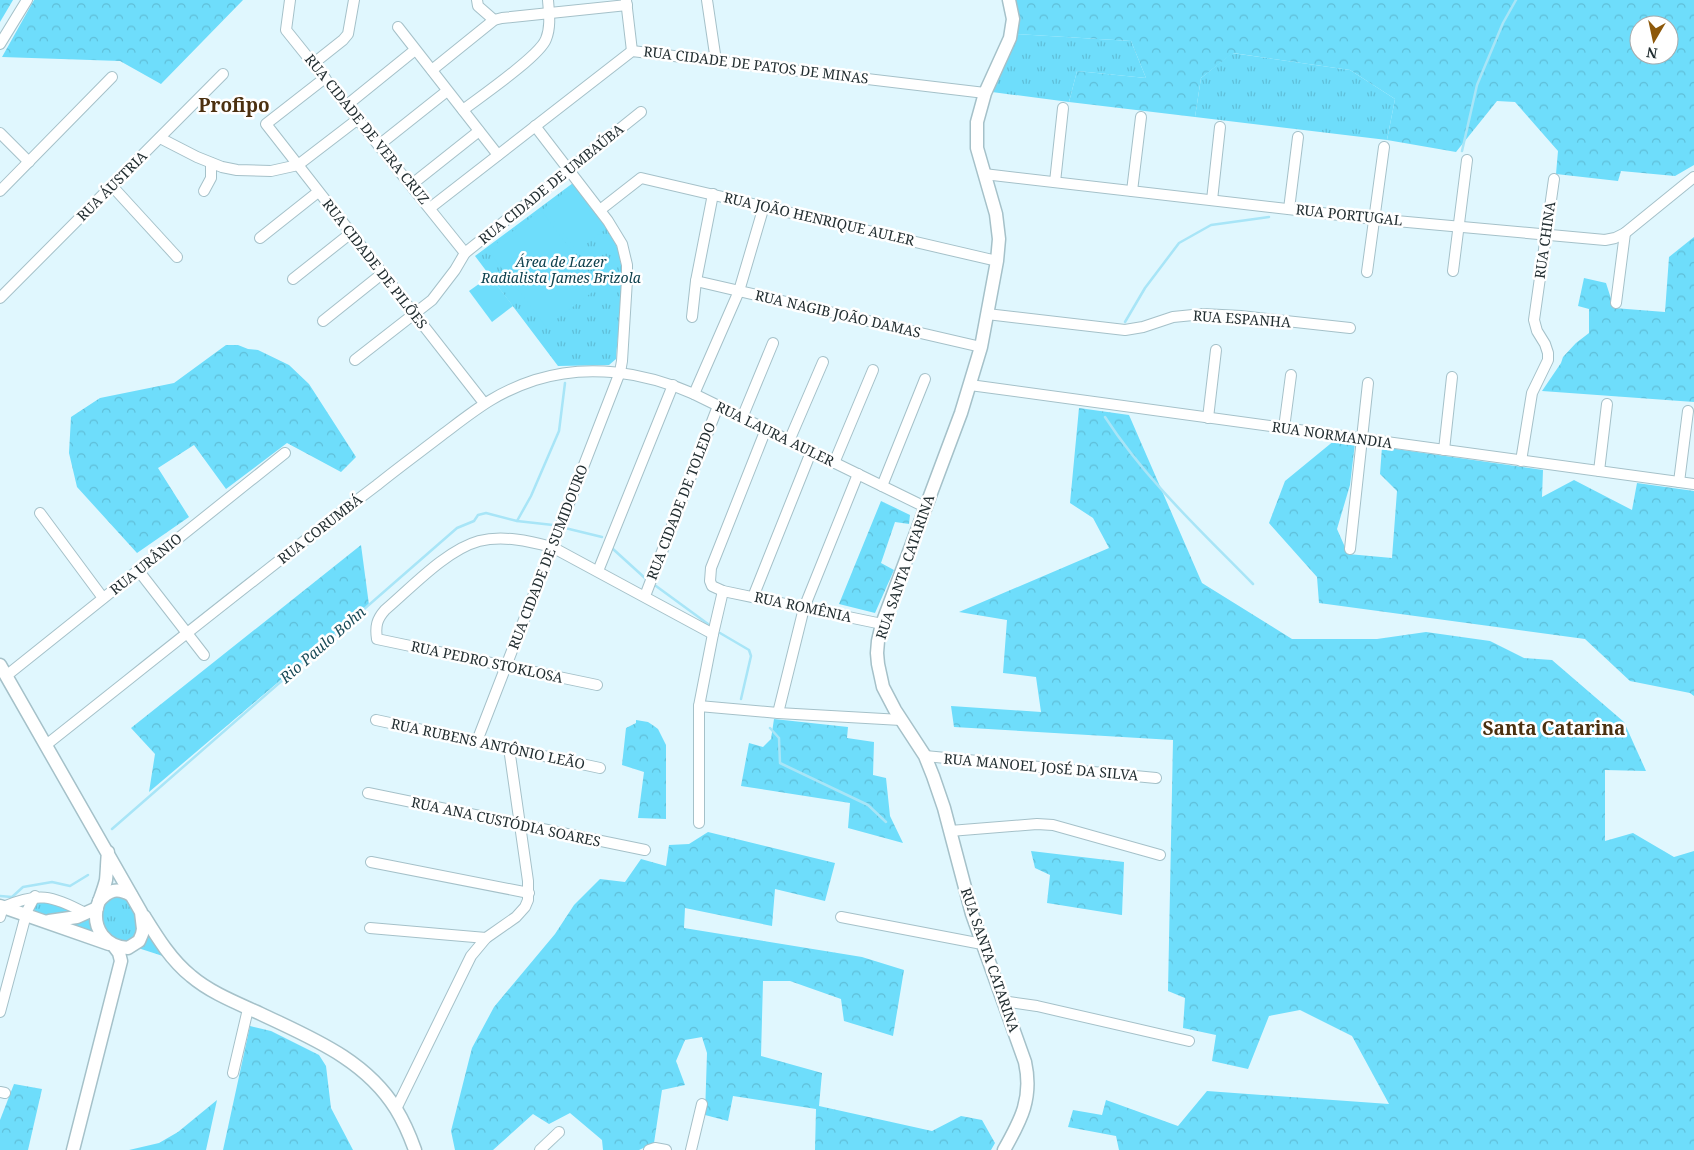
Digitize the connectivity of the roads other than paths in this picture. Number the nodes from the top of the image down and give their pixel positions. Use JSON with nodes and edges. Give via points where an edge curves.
{"nodes":[{"id":1,"x":27,"y":0,"type":"edge"},
{"id":2,"x":290,"y":0,"type":"edge"},
{"id":3,"x":354,"y":0,"type":"edge"},
{"id":4,"x":548,"y":0,"type":"edge"},
{"id":5,"x":707,"y":0,"type":"edge"},
{"id":6,"x":1009,"y":0,"type":"edge"},
{"id":7,"x":475,"y":2,"type":"edge"},
{"id":8,"x":627,"y":3,"type":"edge"},
{"id":9,"x":550,"y":14,"type":"junction"},
{"id":10,"x":494,"y":20,"type":"junction"},
{"id":11,"x":398,"y":27,"type":"dead end"},
{"id":12,"x":0,"y":44,"type":"edge"},
{"id":13,"x":415,"y":50,"type":"junction"},
{"id":14,"x":632,"y":51,"type":"junction"},
{"id":15,"x":716,"y":61,"type":"junction"},
{"id":16,"x":314,"y":64,"type":"junction"},
{"id":17,"x":432,"y":70,"type":"junction"},
{"id":18,"x":223,"y":74,"type":"dead end"},
{"id":19,"x":112,"y":77,"type":"dead end"},
{"id":20,"x":325,"y":78,"type":"junction"},
{"id":21,"x":448,"y":91,"type":"junction"},
{"id":22,"x":985,"y":93,"type":"junction"},
{"id":23,"x":347,"y":105,"type":"junction"},
{"id":24,"x":1063,"y":108,"type":"dead end"},
{"id":25,"x":463,"y":110,"type":"junction"},
{"id":26,"x":642,"y":112,"type":"dead end"},
{"id":27,"x":1141,"y":117,"type":"dead end"},
{"id":28,"x":358,"y":119,"type":"junction"},
{"id":29,"x":535,"y":126,"type":"junction"},
{"id":30,"x":1220,"y":127,"type":"dead end"},
{"id":31,"x":479,"y":131,"type":"junction"},
{"id":32,"x":0,"y":133,"type":"edge"},
{"id":33,"x":1298,"y":137,"type":"dead end"},
{"id":34,"x":160,"y":138,"type":"junction"},
{"id":35,"x":379,"y":145,"type":"junction"},
{"id":36,"x":1384,"y":147,"type":"dead end"},
{"id":37,"x":498,"y":155,"type":"junction"},
{"id":38,"x":1467,"y":160,"type":"dead end"},
{"id":39,"x":29,"y":162,"type":"junction"},
{"id":40,"x":211,"y":163,"type":"junction"},
{"id":41,"x":298,"y":165,"type":"junction"},
{"id":42,"x":569,"y":170,"type":"junction"},
{"id":43,"x":984,"y":174,"type":"junction"},
{"id":44,"x":1694,"y":177,"type":"edge"},
{"id":45,"x":1554,"y":178,"type":"dead end"},
{"id":46,"x":1054,"y":182,"type":"junction"},
{"id":47,"x":411,"y":185,"type":"junction"},
{"id":48,"x":112,"y":186,"type":"junction"},
{"id":49,"x":0,"y":191,"type":"edge"},
{"id":50,"x":204,"y":191,"type":"dead end"},
{"id":51,"x":1132,"y":191,"type":"junction"},
{"id":52,"x":318,"y":192,"type":"junction"},
{"id":53,"x":713,"y":194,"type":"junction"},
{"id":54,"x":1212,"y":200,"type":"junction"},
{"id":55,"x":764,"y":206,"type":"junction"},
{"id":56,"x":430,"y":208,"type":"junction"},
{"id":57,"x":1289,"y":209,"type":"junction"},
{"id":58,"x":600,"y":210,"type":"junction"},
{"id":59,"x":1374,"y":218,"type":"junction"},
{"id":60,"x":1459,"y":227,"type":"junction"},
{"id":61,"x":351,"y":233,"type":"junction"},
{"id":62,"x":1624,"y":233,"type":"junction"},
{"id":63,"x":1546,"y":236,"type":"junction"},
{"id":64,"x":260,"y":238,"type":"dead end"},
{"id":65,"x":465,"y":252,"type":"junction"},
{"id":66,"x":177,"y":256,"type":"dead end"},
{"id":67,"x":997,"y":261,"type":"junction"},
{"id":68,"x":1453,"y":271,"type":"dead end"},
{"id":69,"x":1367,"y":272,"type":"dead end"},
{"id":70,"x":382,"y":273,"type":"junction"},
{"id":71,"x":293,"y":279,"type":"dead end"},
{"id":72,"x":696,"y":281,"type":"junction"},
{"id":73,"x":739,"y":291,"type":"junction"},
{"id":74,"x":0,"y":298,"type":"edge"},
{"id":75,"x":1616,"y":303,"type":"dead end"},
{"id":76,"x":414,"y":314,"type":"junction"},
{"id":77,"x":987,"y":314,"type":"junction"},
{"id":78,"x":692,"y":317,"type":"dead end"},
{"id":79,"x":323,"y":321,"type":"dead end"},
{"id":80,"x":1350,"y":328,"type":"dead end"},
{"id":81,"x":773,"y":342,"type":"dead end"},
{"id":82,"x":981,"y":347,"type":"junction"},
{"id":83,"x":1216,"y":350,"type":"dead end"},
{"id":84,"x":355,"y":360,"type":"dead end"},
{"id":85,"x":823,"y":362,"type":"dead end"},
{"id":86,"x":873,"y":370,"type":"dead end"},
{"id":87,"x":620,"y":372,"type":"junction"},
{"id":88,"x":1291,"y":375,"type":"dead end"},
{"id":89,"x":1452,"y":377,"type":"dead end"},
{"id":90,"x":925,"y":380,"type":"dead end"},
{"id":91,"x":1368,"y":383,"type":"dead end"},
{"id":92,"x":673,"y":385,"type":"junction"},
{"id":93,"x":970,"y":385,"type":"junction"},
{"id":94,"x":694,"y":394,"type":"junction"},
{"id":95,"x":484,"y":403,"type":"junction"},
{"id":96,"x":1607,"y":404,"type":"dead end"},
{"id":97,"x":718,"y":406,"type":"junction"},
{"id":98,"x":1688,"y":411,"type":"dead end"},
{"id":99,"x":742,"y":418,"type":"junction"},
{"id":100,"x":1208,"y":418,"type":"junction"},
{"id":101,"x":1284,"y":428,"type":"junction"},
{"id":102,"x":766,"y":429,"type":"junction"},
{"id":103,"x":1362,"y":439,"type":"junction"},
{"id":104,"x":789,"y":440,"type":"junction"},
{"id":105,"x":1444,"y":450,"type":"junction"},
{"id":106,"x":811,"y":452,"type":"junction"},
{"id":107,"x":285,"y":453,"type":"dead end"},
{"id":108,"x":1521,"y":461,"type":"junction"},
{"id":109,"x":834,"y":463,"type":"junction"},
{"id":110,"x":1599,"y":471,"type":"junction"},
{"id":111,"x":858,"y":474,"type":"junction"},
{"id":112,"x":1679,"y":482,"type":"junction"},
{"id":113,"x":1694,"y":484,"type":"edge"},
{"id":114,"x":882,"y":486,"type":"junction"},
{"id":115,"x":925,"y":507,"type":"junction"},
{"id":116,"x":40,"y":513,"type":"dead end"},
{"id":117,"x":552,"y":547,"type":"junction"},
{"id":118,"x":1350,"y":548,"type":"dead end"},
{"id":119,"x":138,"y":570,"type":"junction"},
{"id":120,"x":598,"y":571,"type":"junction"},
{"id":121,"x":723,"y":591,"type":"junction"},
{"id":122,"x":645,"y":596,"type":"junction"},
{"id":123,"x":754,"y":597,"type":"junction"},
{"id":124,"x":103,"y":598,"type":"junction"},
{"id":125,"x":804,"y":608,"type":"junction"},
{"id":126,"x":882,"y":624,"type":"junction"},
{"id":127,"x":187,"y":633,"type":"junction"},
{"id":128,"x":713,"y":634,"type":"junction"},
{"id":129,"x":204,"y":655,"type":"dead end"},
{"id":130,"x":506,"y":666,"type":"junction"},
{"id":131,"x":3,"y":670,"type":"edge"},
{"id":132,"x":597,"y":685,"type":"dead end"},
{"id":133,"x":699,"y":706,"type":"junction"},
{"id":134,"x":778,"y":713,"type":"junction"},
{"id":135,"x":376,"y":720,"type":"dead end"},
{"id":136,"x":901,"y":720,"type":"junction"},
{"id":137,"x":478,"y":742,"type":"junction"},
{"id":138,"x":46,"y":745,"type":"junction"},
{"id":139,"x":509,"y":748,"type":"junction"},
{"id":140,"x":925,"y":756,"type":"junction"},
{"id":141,"x":600,"y":768,"type":"dead end"},
{"id":142,"x":1156,"y":778,"type":"dead end"},
{"id":143,"x":368,"y":793,"type":"dead end"},
{"id":144,"x":699,"y":823,"type":"dead end"},
{"id":145,"x":519,"y":824,"type":"junction"},
{"id":146,"x":950,"y":831,"type":"junction"},
{"id":147,"x":645,"y":850,"type":"dead end"},
{"id":148,"x":108,"y":852,"type":"junction"},
{"id":149,"x":1160,"y":855,"type":"dead end"},
{"id":150,"x":370,"y":862,"type":"dead end"},
{"id":151,"x":529,"y":893,"type":"junction"},
{"id":152,"x":131,"y":895,"type":"junction"},
{"id":153,"x":35,"y":896,"type":"junction"},
{"id":154,"x":94,"y":907,"type":"junction"},
{"id":155,"x":1,"y":910,"type":"edge"},
{"id":156,"x":141,"y":912,"type":"junction"},
{"id":157,"x":26,"y":915,"type":"junction"},
{"id":158,"x":841,"y":917,"type":"dead end"},
{"id":159,"x":44,"y":921,"type":"junction"},
{"id":160,"x":370,"y":928,"type":"dead end"},
{"id":161,"x":486,"y":938,"type":"junction"},
{"id":162,"x":982,"y":944,"type":"junction"},
{"id":163,"x":113,"y":945,"type":"junction"},
{"id":164,"x":1002,"y":1001,"type":"junction"},
{"id":165,"x":248,"y":1009,"type":"junction"},
{"id":166,"x":0,"y":1012,"type":"edge"},
{"id":167,"x":1189,"y":1041,"type":"dead end"},
{"id":168,"x":232,"y":1073,"type":"dead end"},
{"id":169,"x":702,"y":1104,"type":"dead end"},
{"id":170,"x":396,"y":1108,"type":"junction"},
{"id":171,"x":559,"y":1132,"type":"dead end"},
{"id":172,"x":72,"y":1150,"type":"edge"},
{"id":173,"x":416,"y":1150,"type":"edge"},
{"id":174,"x":540,"y":1150,"type":"edge"},
{"id":175,"x":649,"y":1150,"type":"edge"},
{"id":176,"x":666,"y":1150,"type":"edge"},
{"id":177,"x":691,"y":1150,"type":"edge"},
{"id":178,"x":1004,"y":1150,"type":"edge"}],
"edges":[{"from":1,"to":12,"type":"street"},
{"from":2,"to":16,"type":"street","name":"RUA CIDADE DE VERA CRUZ","via":[[286,30]]},
{"from":3,"to":16,"type":"street","via":[[348,34]]},
{"from":4,"to":9,"type":"street"},
{"from":5,"to":15,"type":"street"},
{"from":6,"to":22,"type":"main road","name":"RUA SANTA CATARINA","via":[[1010,38]]},
{"from":7,"to":10,"type":"street"},
{"from":8,"to":9,"type":"street"},
{"from":8,"to":14,"type":"street"},
{"from":9,"to":10,"type":"street"},
{"from":9,"to":25,"type":"street","via":[[544,44],[536,54]]},
{"from":10,"to":17,"type":"street"},
{"from":11,"to":13,"type":"street"},
{"from":13,"to":17,"type":"street"},
{"from":13,"to":23,"type":"street"},
{"from":14,"to":15,"type":"street","name":"RUA CIDADE DE PATOS DE MINAS"},
{"from":14,"to":29,"type":"street","name":"RUA CIDADE DE PATOS DE MINAS"},
{"from":15,"to":22,"type":"street","name":"RUA CIDADE DE PATOS DE MINAS"},
{"from":16,"to":20,"type":"street","name":"RUA CIDADE DE VERA CRUZ"},
{"from":17,"to":21,"type":"street"},
{"from":18,"to":34,"type":"street","name":"RUA ÁUSTRIA"},
{"from":19,"to":39,"type":"street"},
{"from":20,"to":23,"type":"street","name":"RUA CIDADE DE VERA CRUZ"},
{"from":20,"to":41,"type":"street","name":"RUA CIDADE DE PILÕES","via":[[266,124]]},
{"from":21,"to":25,"type":"street"},
{"from":21,"to":35,"type":"street"},
{"from":22,"to":43,"type":"main road","name":"RUA SANTA CATARINA","via":[[976,136]]},
{"from":23,"to":28,"type":"street","name":"RUA CIDADE DE VERA CRUZ"},
{"from":24,"to":46,"type":"street"},
{"from":25,"to":31,"type":"street"},
{"from":26,"to":42,"type":"street","name":"RUA CIDADE DE UMBAÚBA"},
{"from":27,"to":51,"type":"street"},
{"from":28,"to":35,"type":"street","name":"RUA CIDADE DE VERA CRUZ"},
{"from":28,"to":41,"type":"street"},
{"from":29,"to":37,"type":"street","name":"RUA CIDADE DE PATOS DE MINAS"},
{"from":29,"to":42,"type":"street","name":"RUA CIDADE DE SUMIDOURO"},
{"from":30,"to":54,"type":"street"},
{"from":31,"to":37,"type":"street"},
{"from":31,"to":47,"type":"street"},
{"from":32,"to":39,"type":"street"},
{"from":33,"to":57,"type":"street"},
{"from":34,"to":40,"type":"street"},
{"from":34,"to":48,"type":"street","name":"RUA ÁUSTRIA"},
{"from":35,"to":47,"type":"street","name":"RUA CIDADE DE VERA CRUZ"},
{"from":36,"to":59,"type":"street"},
{"from":37,"to":56,"type":"street","name":"RUA CIDADE DE PATOS DE MINAS"},
{"from":38,"to":60,"type":"street"},
{"from":39,"to":49,"type":"street"},
{"from":40,"to":41,"type":"street","via":[[255,171]]},
{"from":40,"to":50,"type":"street","via":[[211,178]]},
{"from":41,"to":52,"type":"street","name":"RUA CIDADE DE PILÕES"},
{"from":42,"to":58,"type":"street","name":"RUA CIDADE DE SUMIDOURO"},
{"from":42,"to":65,"type":"street","name":"RUA CIDADE DE UMBAÚBA"},
{"from":43,"to":46,"type":"street","name":"RUA PORTUGAL"},
{"from":43,"to":67,"type":"main road","name":"RUA SANTA CATARINA","via":[[998,226]]},
{"from":44,"to":62,"type":"street","name":"RUA PORTUGAL"},
{"from":45,"to":63,"type":"street","name":"RUA CHINA"},
{"from":46,"to":51,"type":"street","name":"RUA PORTUGAL"},
{"from":47,"to":56,"type":"street","name":"RUA CIDADE DE VERA CRUZ"},
{"from":48,"to":66,"type":"street"},
{"from":48,"to":74,"type":"street","name":"RUA ÁUSTRIA"},
{"from":51,"to":54,"type":"street","name":"RUA PORTUGAL"},
{"from":52,"to":61,"type":"street","name":"RUA CIDADE DE PILÕES"},
{"from":52,"to":64,"type":"street"},
{"from":53,"to":55,"type":"street","name":"RUA JOÃO HENRIQUE AULER"},
{"from":53,"to":58,"type":"street","name":"RUA JOÃO HENRIQUE AULER","via":[[641,178]]},
{"from":53,"to":72,"type":"street"},
{"from":54,"to":57,"type":"street","name":"RUA PORTUGAL"},
{"from":55,"to":67,"type":"street","name":"RUA JOÃO HENRIQUE AULER"},
{"from":55,"to":73,"type":"street"},
{"from":56,"to":65,"type":"street","name":"RUA CIDADE DE VERA CRUZ"},
{"from":57,"to":59,"type":"street","name":"RUA PORTUGAL"},
{"from":58,"to":87,"type":"street","name":"RUA CIDADE DE SUMIDOURO","via":[[620,239],[627,264]]},
{"from":59,"to":60,"type":"street","name":"RUA PORTUGAL"},
{"from":59,"to":69,"type":"street"},
{"from":60,"to":63,"type":"street","name":"RUA PORTUGAL"},
{"from":60,"to":68,"type":"street"},
{"from":61,"to":70,"type":"street","name":"RUA CIDADE DE PILÕES"},
{"from":61,"to":71,"type":"street"},
{"from":62,"to":63,"type":"street","name":"RUA PORTUGAL","via":[[1605,240]]},
{"from":62,"to":75,"type":"street"},
{"from":63,"to":108,"type":"street","name":"RUA CHINA","via":[[1534,320],[1548,360],[1532,393]]},
{"from":65,"to":76,"type":"street","name":"RUA CIDADE DE UMBAÚBA","via":[[436,294]]},
{"from":67,"to":77,"type":"main road","name":"RUA SANTA CATARINA"},
{"from":70,"to":76,"type":"street","name":"RUA CIDADE DE PILÕES"},
{"from":70,"to":79,"type":"street"},
{"from":72,"to":73,"type":"street","name":"RUA NAGIB JOÃO DAMAS"},
{"from":72,"to":78,"type":"street"},
{"from":73,"to":82,"type":"street","name":"RUA NAGIB JOÃO DAMAS"},
{"from":73,"to":94,"type":"street"},
{"from":76,"to":84,"type":"street","name":"RUA CIDADE DE UMBAÚBA"},
{"from":76,"to":95,"type":"street","name":"RUA CIDADE DE PILÕES"},
{"from":77,"to":80,"type":"street","name":"RUA ESPANHA","via":[[1125,330],[1143,328],[1174,317],[1204,314]]},
{"from":77,"to":82,"type":"main road","name":"RUA SANTA CATARINA"},
{"from":81,"to":99,"type":"street"},
{"from":82,"to":93,"type":"main road","name":"RUA SANTA CATARINA"},
{"from":83,"to":100,"type":"street"},
{"from":85,"to":104,"type":"street"},
{"from":86,"to":109,"type":"street"},
{"from":87,"to":92,"type":"street","name":"RUA LAURA AULER"},
{"from":87,"to":95,"type":"street","name":"RUA CORUMBÁ","via":[[557,374],[514,388]]},
{"from":87,"to":117,"type":"street","name":"RUA CIDADE DE SUMIDOURO"},
{"from":88,"to":101,"type":"street"},
{"from":89,"to":105,"type":"street"},
{"from":90,"to":114,"type":"street"},
{"from":91,"to":103,"type":"street"},
{"from":92,"to":94,"type":"street","name":"RUA LAURA AULER"},
{"from":92,"to":120,"type":"street"},
{"from":93,"to":100,"type":"street","name":"RUA NORMANDIA"},
{"from":93,"to":115,"type":"main road","name":"RUA SANTA CATARINA"},
{"from":94,"to":97,"type":"street","name":"RUA LAURA AULER"},
{"from":95,"to":127,"type":"street","name":"RUA CORUMBÁ"},
{"from":96,"to":110,"type":"street"},
{"from":97,"to":99,"type":"street","name":"RUA LAURA AULER"},
{"from":97,"to":122,"type":"street","name":"RUA CIDADE DE TOLEDO"},
{"from":98,"to":112,"type":"street"},
{"from":99,"to":102,"type":"street","name":"RUA LAURA AULER"},
{"from":100,"to":101,"type":"street","name":"RUA NORMANDIA"},
{"from":101,"to":103,"type":"street","name":"RUA NORMANDIA"},
{"from":102,"to":104,"type":"street","name":"RUA LAURA AULER"},
{"from":102,"to":121,"type":"street","via":[[711,568],[712,586]]},
{"from":103,"to":105,"type":"street","name":"RUA NORMANDIA"},
{"from":103,"to":118,"type":"street"},
{"from":104,"to":106,"type":"street","name":"RUA LAURA AULER"},
{"from":105,"to":108,"type":"street","name":"RUA NORMANDIA"},
{"from":106,"to":109,"type":"street","name":"RUA LAURA AULER"},
{"from":106,"to":123,"type":"street"},
{"from":107,"to":119,"type":"street","name":"RUA URÂNIO"},
{"from":108,"to":110,"type":"street","name":"RUA NORMANDIA"},
{"from":109,"to":111,"type":"street","name":"RUA LAURA AULER"},
{"from":110,"to":112,"type":"street","name":"RUA NORMANDIA"},
{"from":111,"to":114,"type":"street","name":"RUA LAURA AULER"},
{"from":111,"to":125,"type":"street"},
{"from":112,"to":113,"type":"street","name":"RUA NORMANDIA"},
{"from":114,"to":115,"type":"street","name":"RUA LAURA AULER"},
{"from":115,"to":126,"type":"main road","name":"RUA SANTA CATARINA"},
{"from":116,"to":124,"type":"street"},
{"from":117,"to":120,"type":"street"},
{"from":117,"to":130,"type":"street","name":"RUA CIDADE DE SUMIDOURO"},
{"from":117,"to":130,"type":"street","name":"RUA PEDRO STOKLOSA","via":[[522,540],[479,541],[440,563],[385,610],[376,623],[377,639]]},
{"from":119,"to":124,"type":"street","name":"RUA URÂNIO"},
{"from":119,"to":127,"type":"street"},
{"from":120,"to":122,"type":"street"},
{"from":121,"to":123,"type":"street","name":"RUA ROMÊNIA"},
{"from":121,"to":128,"type":"street"},
{"from":122,"to":128,"type":"street"},
{"from":123,"to":125,"type":"street","name":"RUA ROMÊNIA"},
{"from":124,"to":131,"type":"street","name":"RUA URÂNIO"},
{"from":125,"to":126,"type":"street","name":"RUA ROMÊNIA"},
{"from":125,"to":134,"type":"street"},
{"from":126,"to":136,"type":"main road","name":"RUA SANTA CATARINA","via":[[877,653],[880,678]]},
{"from":127,"to":129,"type":"street"},
{"from":127,"to":138,"type":"street","name":"RUA CORUMBÁ"},
{"from":128,"to":133,"type":"street"},
{"from":130,"to":132,"type":"street","name":"RUA PEDRO STOKLOSA"},
{"from":130,"to":137,"type":"street","name":"RUA CIDADE DE SUMIDOURO"},
{"from":131,"to":138,"type":"main road"},
{"from":133,"to":134,"type":"street"},
{"from":133,"to":144,"type":"street"},
{"from":134,"to":136,"type":"street"},
{"from":135,"to":137,"type":"street","name":"RUA RUBENS ANTÔNIO LEÃO"},
{"from":136,"to":140,"type":"main road","name":"RUA SANTA CATARINA"},
{"from":137,"to":139,"type":"street","name":"RUA RUBENS ANTÔNIO LEÃO"},
{"from":138,"to":148,"type":"main road"},
{"from":139,"to":141,"type":"street","name":"RUA RUBENS ANTÔNIO LEÃO"},
{"from":139,"to":145,"type":"street"},
{"from":140,"to":142,"type":"street","name":"RUA MANOEL JOSÉ DA SILVA"},
{"from":140,"to":146,"type":"main road","name":"RUA SANTA CATARINA"},
{"from":143,"to":145,"type":"street","name":"RUA ANA CUSTÓDIA SOARES"},
{"from":145,"to":147,"type":"street","name":"RUA ANA CUSTÓDIA SOARES"},
{"from":145,"to":151,"type":"street"},
{"from":146,"to":149,"type":"street","via":[[1053,825]]},
{"from":146,"to":162,"type":"main road","name":"RUA SANTA CATARINA"},
{"from":148,"to":152,"type":"main road"},
{"from":148,"to":154,"type":"main road","via":[[106,881]]},
{"from":150,"to":151,"type":"street"},
{"from":151,"to":161,"type":"street","via":[[521,912]]},
{"from":152,"to":154,"type":"main road","via":[[112,890]]},
{"from":152,"to":156,"type":"main road"},
{"from":153,"to":154,"type":"street"},
{"from":153,"to":155,"type":"street","via":[[16,901]]},
{"from":153,"to":157,"type":"street"},
{"from":154,"to":159,"type":"main road","via":[[68,919]]},
{"from":154,"to":163,"type":"main road","via":[[97,926]]},
{"from":155,"to":157,"type":"main road"},
{"from":156,"to":163,"type":"main road","via":[[143,929],[138,941],[128,948]]},
{"from":156,"to":165,"type":"main road","via":[[187,973]]},
{"from":157,"to":159,"type":"main road"},
{"from":157,"to":166,"type":"street"},
{"from":158,"to":162,"type":"street"},
{"from":159,"to":163,"type":"main road"},
{"from":160,"to":161,"type":"street"},
{"from":161,"to":170,"type":"street","via":[[471,956]]},
{"from":162,"to":164,"type":"main road","name":"RUA SANTA CATARINA"},
{"from":163,"to":172,"type":"main road","via":[[119,953],[120,962]]},
{"from":164,"to":167,"type":"street"},
{"from":164,"to":178,"type":"main road","name":"RUA SANTA CATARINA","via":[[1029,1077],[1025,1108]]},
{"from":165,"to":168,"type":"street"},
{"from":165,"to":170,"type":"main road","via":[[342,1055],[365,1072]]},
{"from":169,"to":177,"type":"street"},
{"from":170,"to":173,"type":"main road"},
{"from":171,"to":174,"type":"street"},
{"from":175,"to":176,"type":"street"}]}
